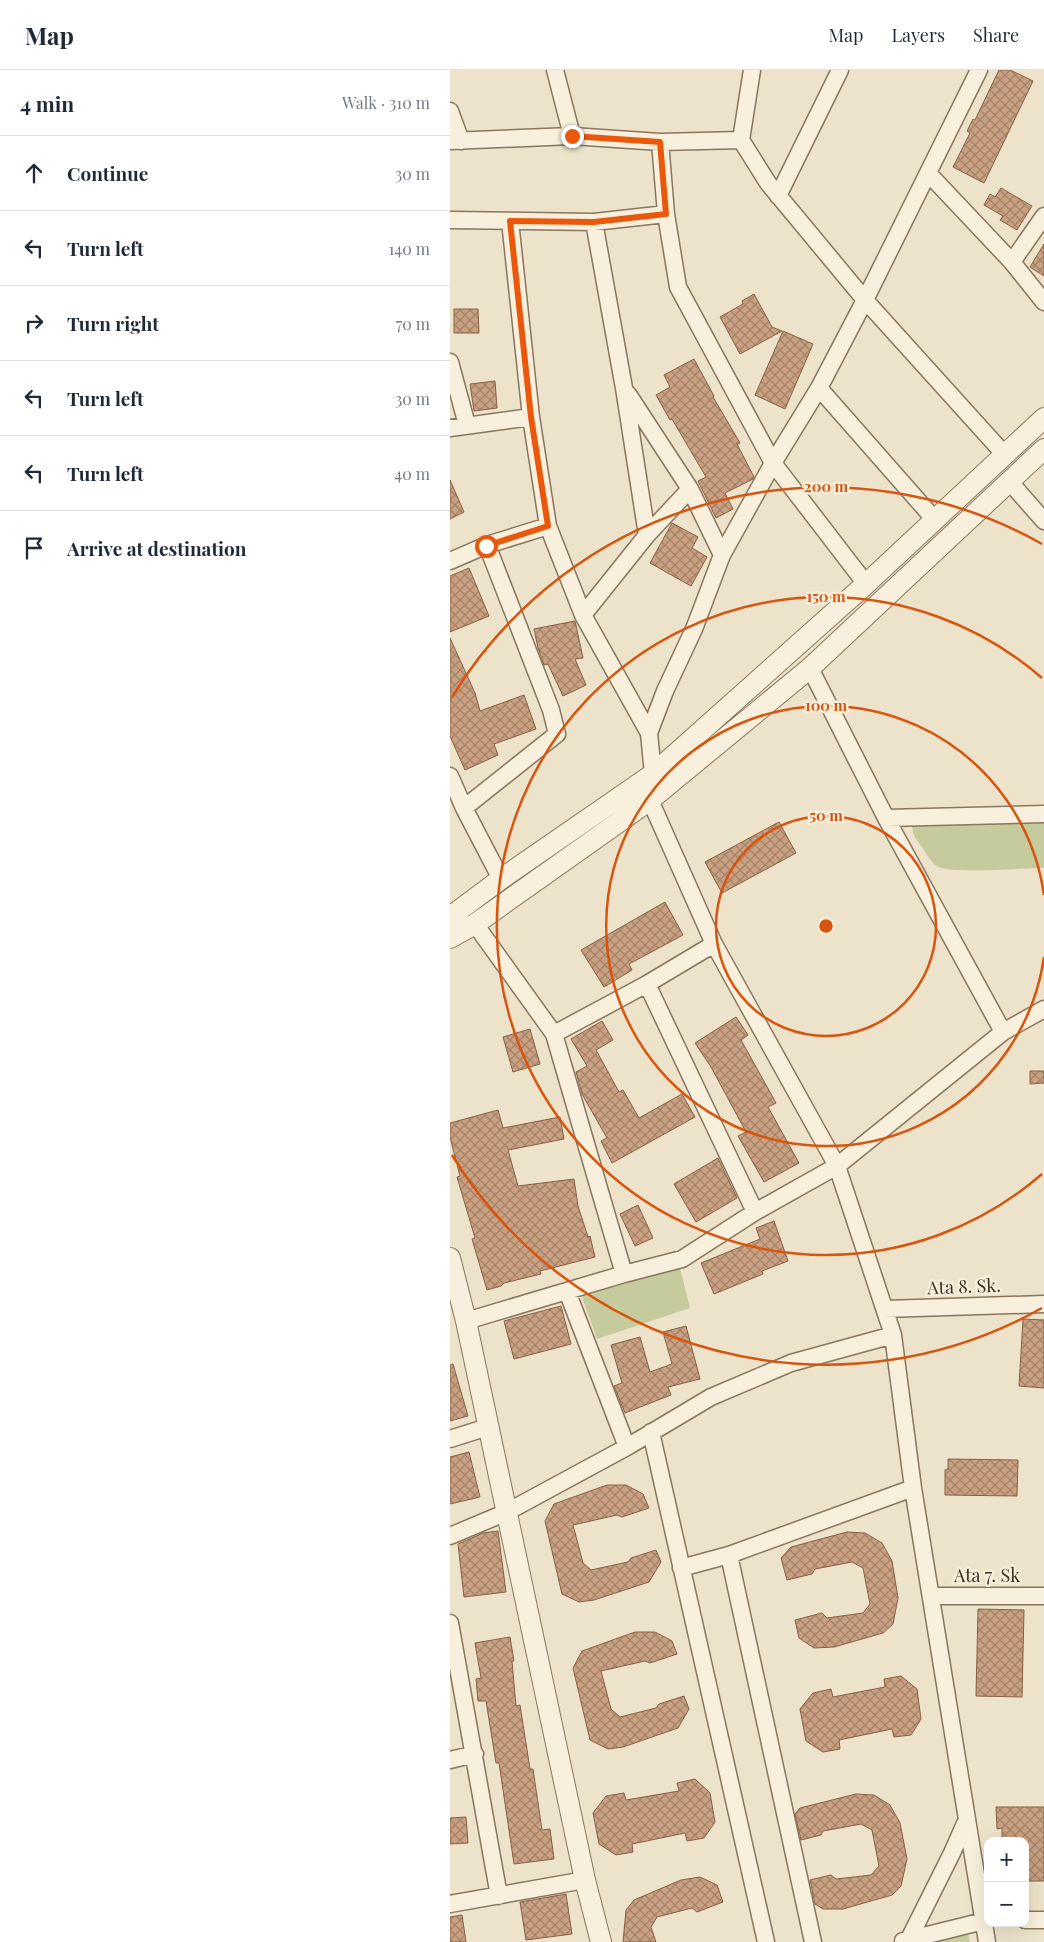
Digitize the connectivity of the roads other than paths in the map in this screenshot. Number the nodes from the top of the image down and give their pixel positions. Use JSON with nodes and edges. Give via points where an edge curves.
{"nodes":[{"id":1,"x":555,"y":70,"type":"edge"},
{"id":2,"x":752,"y":70,"type":"edge"},
{"id":3,"x":840,"y":70,"type":"edge"},
{"id":4,"x":979,"y":70,"type":"edge"},
{"id":5,"x":450,"y":112,"type":"edge"},
{"id":6,"x":572,"y":136,"type":"junction"},
{"id":7,"x":741,"y":140,"type":"junction"},
{"id":8,"x":455,"y":141,"type":"edge"},
{"id":9,"x":660,"y":142,"type":"junction"},
{"id":10,"x":928,"y":173,"type":"junction"},
{"id":11,"x":778,"y":196,"type":"junction"},
{"id":12,"x":666,"y":214,"type":"junction"},
{"id":13,"x":1044,"y":216,"type":"edge"},
{"id":14,"x":450,"y":220,"type":"edge"},
{"id":15,"x":510,"y":221,"type":"junction"},
{"id":16,"x":594,"y":222,"type":"junction"},
{"id":17,"x":1012,"y":262,"type":"junction"},
{"id":18,"x":865,"y":300,"type":"junction"},
{"id":19,"x":1044,"y":302,"type":"edge"},
{"id":20,"x":450,"y":362,"type":"edge"},
{"id":21,"x":624,"y":388,"type":"junction"},
{"id":22,"x":819,"y":388,"type":"junction"},
{"id":23,"x":531,"y":417,"type":"junction"},
{"id":24,"x":1044,"y":418,"type":"edge"},
{"id":25,"x":467,"y":425,"type":"junction"},
{"id":26,"x":450,"y":428,"type":"edge"},
{"id":27,"x":1044,"y":448,"type":"edge"},
{"id":28,"x":1005,"y":455,"type":"junction"},
{"id":29,"x":773,"y":463,"type":"junction"},
{"id":30,"x":1009,"y":480,"type":"junction"},
{"id":31,"x":690,"y":489,"type":"junction"},
{"id":32,"x":935,"y":520,"type":"junction"},
{"id":33,"x":1044,"y":521,"type":"edge"},
{"id":34,"x":548,"y":526,"type":"junction"},
{"id":35,"x":647,"y":535,"type":"junction"},
{"id":36,"x":486,"y":546,"type":"junction"},
{"id":37,"x":722,"y":555,"type":"junction"},
{"id":38,"x":450,"y":561,"type":"edge"},
{"id":39,"x":866,"y":584,"type":"junction"},
{"id":40,"x":583,"y":615,"type":"junction"},
{"id":41,"x":810,"y":668,"type":"junction"},
{"id":42,"x":649,"y":733,"type":"junction"},
{"id":43,"x":653,"y":774,"type":"junction"},
{"id":44,"x":450,"y":776,"type":"edge"},
{"id":45,"x":650,"y":800,"type":"junction"},
{"id":46,"x":464,"y":808,"type":"junction"},
{"id":47,"x":1044,"y":814,"type":"edge"},
{"id":48,"x":886,"y":818,"type":"junction"},
{"id":49,"x":501,"y":880,"type":"junction"},
{"id":50,"x":450,"y":917,"type":"edge"},
{"id":51,"x":475,"y":924,"type":"junction"},
{"id":52,"x":450,"y":938,"type":"edge"},
{"id":53,"x":714,"y":944,"type":"junction"},
{"id":54,"x":648,"y":984,"type":"junction"},
{"id":55,"x":1044,"y":1010,"type":"edge"},
{"id":56,"x":1003,"y":1032,"type":"junction"},
{"id":57,"x":554,"y":1034,"type":"junction"},
{"id":58,"x":837,"y":1166,"type":"junction"},
{"id":59,"x":755,"y":1212,"type":"junction"},
{"id":60,"x":450,"y":1258,"type":"edge"},
{"id":61,"x":624,"y":1274,"type":"junction"},
{"id":62,"x":567,"y":1291,"type":"junction"},
{"id":63,"x":1044,"y":1304,"type":"edge"},
{"id":64,"x":885,"y":1309,"type":"junction"},
{"id":65,"x":466,"y":1321,"type":"junction"},
{"id":66,"x":893,"y":1335,"type":"junction"},
{"id":67,"x":488,"y":1427,"type":"junction"},
{"id":68,"x":651,"y":1432,"type":"junction"},
{"id":69,"x":450,"y":1439,"type":"edge"},
{"id":70,"x":627,"y":1447,"type":"junction"},
{"id":71,"x":913,"y":1488,"type":"junction"},
{"id":72,"x":507,"y":1512,"type":"junction"},
{"id":73,"x":450,"y":1536,"type":"edge"},
{"id":74,"x":729,"y":1555,"type":"junction"},
{"id":75,"x":681,"y":1568,"type":"junction"},
{"id":76,"x":931,"y":1596,"type":"junction"},
{"id":77,"x":1044,"y":1596,"type":"edge"},
{"id":78,"x":451,"y":1630,"type":"edge"},
{"id":79,"x":475,"y":1754,"type":"junction"},
{"id":80,"x":450,"y":1760,"type":"edge"},
{"id":81,"x":967,"y":1819,"type":"junction"},
{"id":82,"x":585,"y":1880,"type":"junction"},
{"id":83,"x":499,"y":1896,"type":"junction"},
{"id":84,"x":450,"y":1904,"type":"edge"},
{"id":85,"x":984,"y":1909,"type":"edge"},
{"id":86,"x":1029,"y":1920,"type":"edge"},
{"id":87,"x":1044,"y":1920,"type":"edge"},
{"id":88,"x":984,"y":1921,"type":"edge"},
{"id":89,"x":986,"y":1927,"type":"edge"},
{"id":90,"x":903,"y":1941,"type":"edge"},
{"id":91,"x":601,"y":1942,"type":"edge"},
{"id":92,"x":766,"y":1942,"type":"edge"},
{"id":93,"x":813,"y":1942,"type":"edge"},
{"id":94,"x":987,"y":1942,"type":"edge"}],
"edges":[{"from":1,"to":6,"type":"street"},
{"from":2,"to":7,"type":"street"},
{"from":3,"to":11,"type":"street"},
{"from":4,"to":10,"type":"street"},
{"from":5,"to":8,"type":"street"},
{"from":6,"to":8,"type":"street"},
{"from":6,"to":9,"type":"street"},
{"from":7,"to":9,"type":"street"},
{"from":7,"to":11,"type":"street"},
{"from":9,"to":12,"type":"street"},
{"from":10,"to":17,"type":"street"},
{"from":10,"to":18,"type":"street"},
{"from":11,"to":18,"type":"street"},
{"from":12,"to":16,"type":"street"},
{"from":12,"to":29,"type":"street","via":[[678,287]]},
{"from":13,"to":17,"type":"street"},
{"from":14,"to":15,"type":"street"},
{"from":15,"to":16,"type":"street"},
{"from":15,"to":23,"type":"street"},
{"from":16,"to":21,"type":"street"},
{"from":17,"to":19,"type":"street"},
{"from":18,"to":22,"type":"street"},
{"from":18,"to":28,"type":"street"},
{"from":20,"to":25,"type":"street"},
{"from":21,"to":31,"type":"street"},
{"from":21,"to":35,"type":"street"},
{"from":22,"to":29,"type":"street"},
{"from":22,"to":32,"type":"street"},
{"from":23,"to":25,"type":"street"},
{"from":23,"to":34,"type":"street"},
{"from":24,"to":28,"type":"street"},
{"from":25,"to":26,"type":"street"},
{"from":27,"to":30,"type":"street"},
{"from":28,"to":32,"type":"street"},
{"from":29,"to":37,"type":"street"},
{"from":29,"to":39,"type":"street"},
{"from":30,"to":33,"type":"street"},
{"from":30,"to":41,"type":"street"},
{"from":31,"to":35,"type":"street"},
{"from":31,"to":37,"type":"street"},
{"from":32,"to":39,"type":"street"},
{"from":34,"to":36,"type":"street"},
{"from":34,"to":40,"type":"street"},
{"from":35,"to":40,"type":"street"},
{"from":36,"to":38,"type":"street"},
{"from":36,"to":46,"type":"street","via":[[551,710],[557,734]]},
{"from":37,"to":42,"type":"street"},
{"from":39,"to":43,"type":"street"},
{"from":40,"to":42,"type":"street"},
{"from":41,"to":45,"type":"street"},
{"from":41,"to":48,"type":"street"},
{"from":42,"to":43,"type":"street"},
{"from":43,"to":49,"type":"street"},
{"from":44,"to":46,"type":"street"},
{"from":45,"to":51,"type":"street"},
{"from":45,"to":53,"type":"street"},
{"from":46,"to":49,"type":"street"},
{"from":47,"to":48,"type":"street"},
{"from":48,"to":56,"type":"street"},
{"from":49,"to":50,"type":"street"},
{"from":51,"to":52,"type":"street"},
{"from":51,"to":57,"type":"street"},
{"from":53,"to":54,"type":"street"},
{"from":53,"to":58,"type":"street"},
{"from":54,"to":57,"type":"street"},
{"from":54,"to":59,"type":"street"},
{"from":55,"to":56,"type":"street"},
{"from":56,"to":58,"type":"street"},
{"from":57,"to":61,"type":"street"},
{"from":58,"to":59,"type":"street"},
{"from":58,"to":64,"type":"street"},
{"from":59,"to":61,"type":"street","via":[[682,1259]]},
{"from":60,"to":65,"type":"street"},
{"from":61,"to":62,"type":"street"},
{"from":62,"to":65,"type":"street"},
{"from":62,"to":70,"type":"street"},
{"from":63,"to":64,"type":"street","name":"Ata 8. Sk."},
{"from":64,"to":66,"type":"street"},
{"from":65,"to":67,"type":"street"},
{"from":66,"to":68,"type":"street","via":[[791,1363],[711,1396]]},
{"from":66,"to":71,"type":"street"},
{"from":67,"to":69,"type":"street"},
{"from":67,"to":72,"type":"street"},
{"from":68,"to":70,"type":"street"},
{"from":68,"to":75,"type":"street"},
{"from":70,"to":72,"type":"street"},
{"from":71,"to":74,"type":"street"},
{"from":71,"to":76,"type":"street"},
{"from":72,"to":73,"type":"street"},
{"from":72,"to":82,"type":"street"},
{"from":74,"to":75,"type":"street"},
{"from":74,"to":93,"type":"street"},
{"from":75,"to":92,"type":"street"},
{"from":76,"to":77,"type":"street","name":"Ata 7. Sk"},
{"from":76,"to":81,"type":"street"},
{"from":78,"to":79,"type":"street"},
{"from":79,"to":80,"type":"street"},
{"from":79,"to":83,"type":"street"},
{"from":81,"to":85,"type":"street"},
{"from":81,"to":90,"type":"street","via":[[952,1853]]},
{"from":82,"to":83,"type":"street"},
{"from":82,"to":91,"type":"street"},
{"from":83,"to":84,"type":"street"},
{"from":86,"to":87,"type":"street"},
{"from":88,"to":90,"type":"street"},
{"from":89,"to":94,"type":"street"}]}
